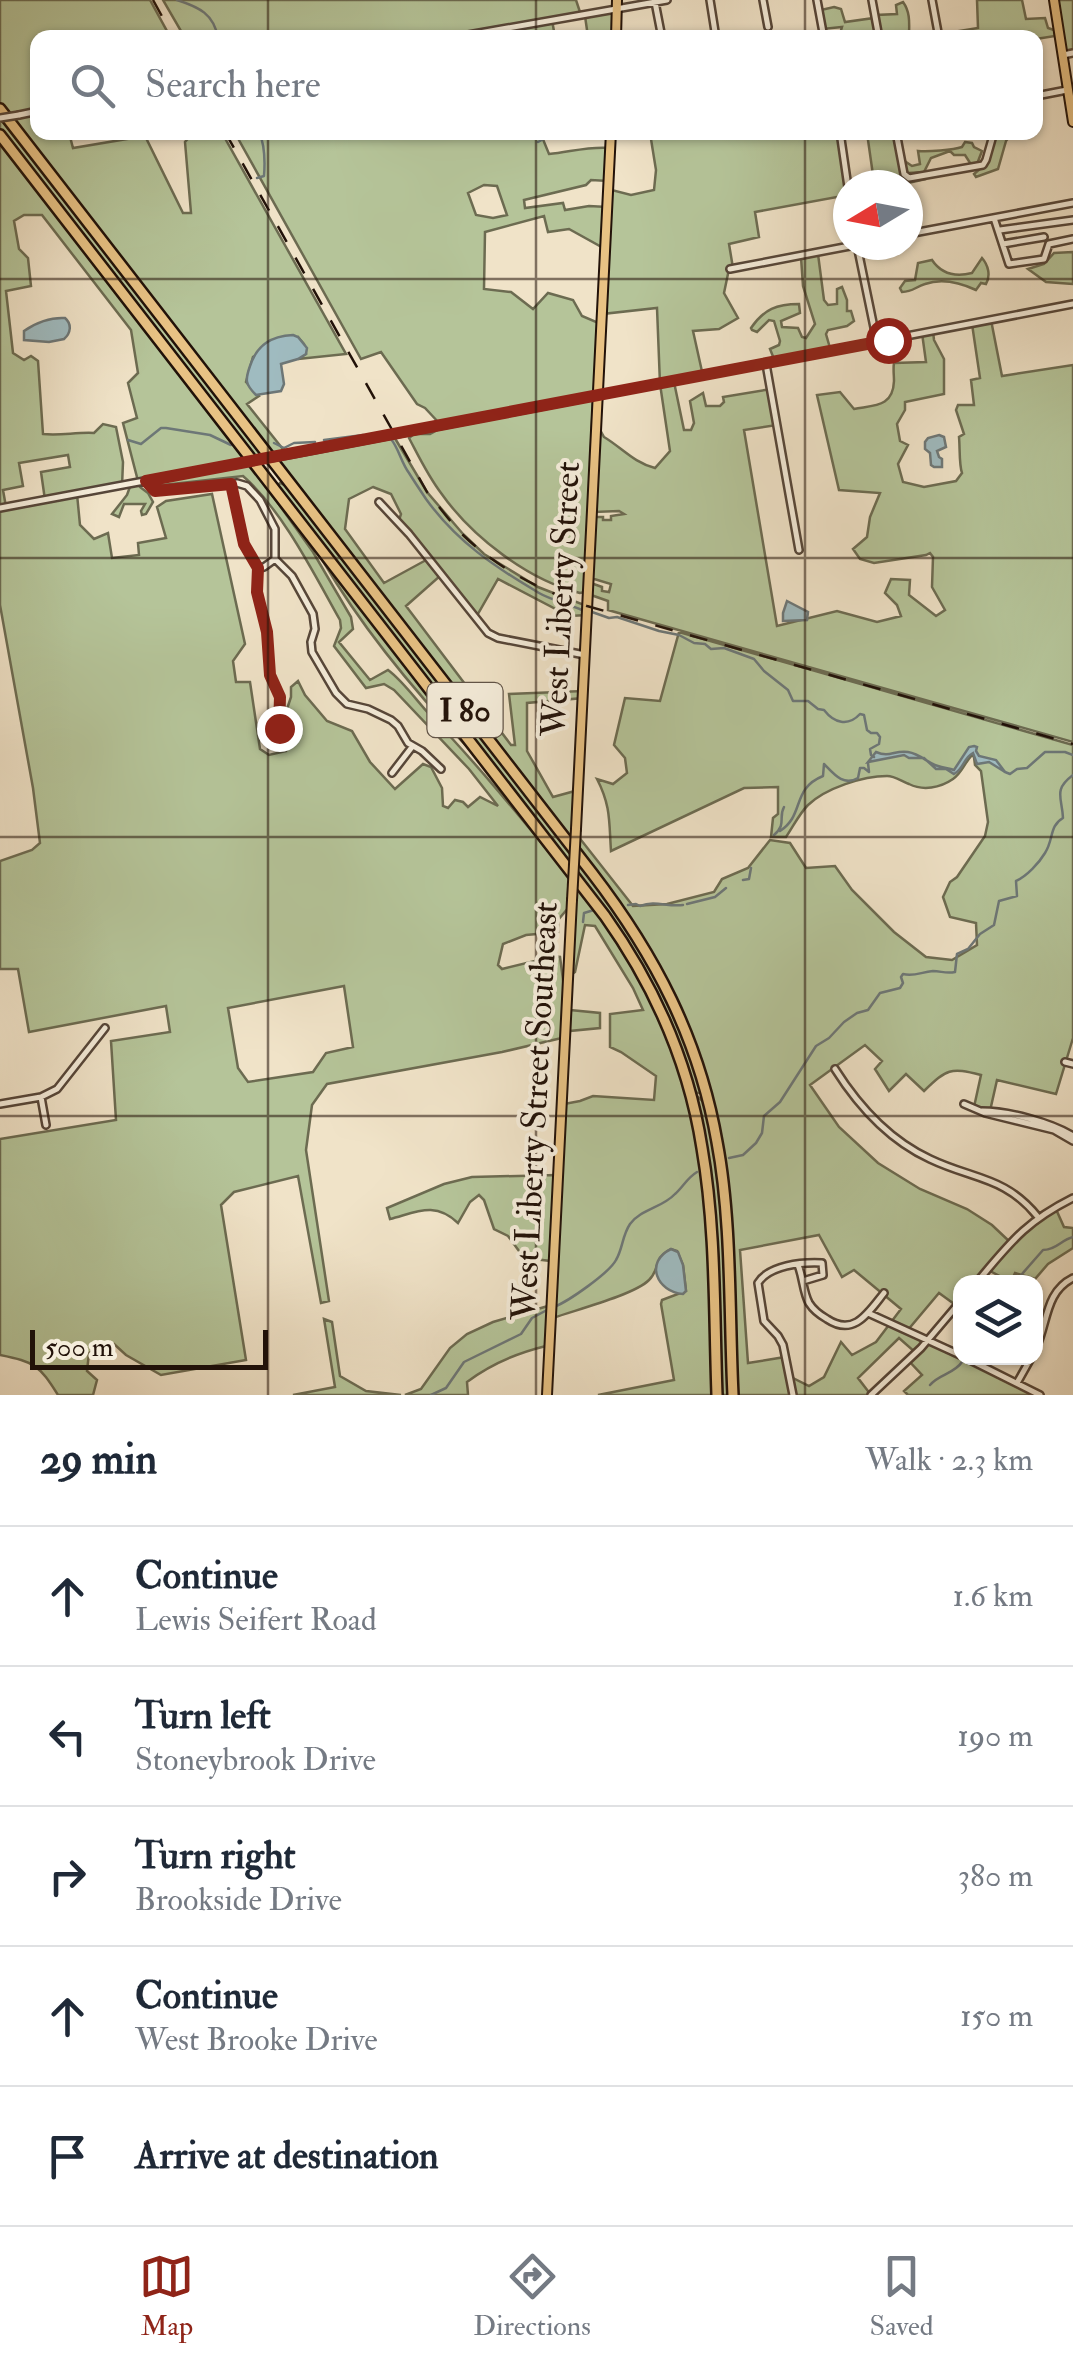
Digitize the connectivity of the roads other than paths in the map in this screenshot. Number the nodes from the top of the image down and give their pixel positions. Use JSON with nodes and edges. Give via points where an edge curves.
{"nodes":[{"id":1,"x":667,"y":0,"type":"edge"},
{"id":2,"x":710,"y":0,"type":"edge"},
{"id":3,"x":763,"y":0,"type":"edge"},
{"id":4,"x":818,"y":0,"type":"edge"},
{"id":5,"x":872,"y":0,"type":"edge"},
{"id":6,"x":932,"y":0,"type":"edge"},
{"id":7,"x":1054,"y":0,"type":"edge"},
{"id":8,"x":655,"y":2,"type":"edge"},
{"id":9,"x":617,"y":4,"type":"edge"},
{"id":10,"x":768,"y":27,"type":"dead end"},
{"id":11,"x":491,"y":30,"type":"edge"},
{"id":12,"x":616,"y":30,"type":"edge"},
{"id":13,"x":660,"y":30,"type":"edge"},
{"id":14,"x":715,"y":30,"type":"edge"},
{"id":15,"x":823,"y":30,"type":"edge"},
{"id":16,"x":878,"y":30,"type":"edge"},
{"id":17,"x":938,"y":30,"type":"edge"},
{"id":18,"x":1068,"y":54,"type":"edge"},
{"id":19,"x":1068,"y":90,"type":"junction"},
{"id":20,"x":1043,"y":95,"type":"edge"},
{"id":21,"x":1071,"y":100,"type":"edge"},
{"id":22,"x":0,"y":108,"type":"edge"},
{"id":23,"x":30,"y":113,"type":"edge"},
{"id":24,"x":0,"y":118,"type":"edge"},
{"id":25,"x":1073,"y":122,"type":"edge"},
{"id":26,"x":0,"y":135,"type":"edge"},
{"id":27,"x":611,"y":140,"type":"edge"},
{"id":28,"x":841,"y":140,"type":"edge"},
{"id":29,"x":898,"y":140,"type":"edge"},
{"id":30,"x":991,"y":140,"type":"edge"},
{"id":31,"x":846,"y":170,"type":"edge"},
{"id":32,"x":1073,"y":203,"type":"edge"},
{"id":33,"x":994,"y":218,"type":"junction"},
{"id":34,"x":1073,"y":220,"type":"edge"},
{"id":35,"x":1042,"y":224,"type":"junction"},
{"id":36,"x":1000,"y":230,"type":"junction"},
{"id":37,"x":923,"y":231,"type":"edge"},
{"id":38,"x":1044,"y":237,"type":"junction"},
{"id":39,"x":1073,"y":239,"type":"edge"},
{"id":40,"x":1003,"y":244,"type":"junction"},
{"id":41,"x":1049,"y":244,"type":"junction"},
{"id":42,"x":833,"y":249,"type":"edge"},
{"id":43,"x":859,"y":260,"type":"edge"},
{"id":44,"x":730,"y":269,"type":"dead end"},
{"id":45,"x":1073,"y":304,"type":"edge"},
{"id":46,"x":876,"y":342,"type":"junction"},
{"id":47,"x":766,"y":364,"type":"junction"},
{"id":48,"x":598,"y":396,"type":"junction"},
{"id":49,"x":146,"y":481,"type":"junction"},
{"id":50,"x":231,"y":484,"type":"junction"},
{"id":51,"x":379,"y":502,"type":"dead end"},
{"id":52,"x":0,"y":508,"type":"edge"},
{"id":53,"x":799,"y":550,"type":"dead end"},
{"id":54,"x":274,"y":558,"type":"junction"},
{"id":55,"x":258,"y":568,"type":"junction"},
{"id":56,"x":585,"y":655,"type":"junction"},
{"id":57,"x":280,"y":744,"type":"dead end"},
{"id":58,"x":412,"y":747,"type":"junction"},
{"id":59,"x":441,"y":769,"type":"dead end"},
{"id":60,"x":392,"y":773,"type":"dead end"},
{"id":61,"x":576,"y":829,"type":"joint"},
{"id":62,"x":105,"y":1028,"type":"dead end"},
{"id":63,"x":835,"y":1070,"type":"dead end"},
{"id":64,"x":41,"y":1096,"type":"junction"},
{"id":65,"x":0,"y":1104,"type":"edge"},
{"id":66,"x":964,"y":1104,"type":"dead end"},
{"id":67,"x":46,"y":1124,"type":"dead end"},
{"id":68,"x":1073,"y":1139,"type":"edge"},
{"id":69,"x":1073,"y":1198,"type":"edge"},
{"id":70,"x":1038,"y":1218,"type":"junction"},
{"id":71,"x":795,"y":1265,"type":"junction"},
{"id":72,"x":983,"y":1275,"type":"edge"},
{"id":73,"x":1073,"y":1278,"type":"edge"},
{"id":74,"x":803,"y":1280,"type":"junction"},
{"id":75,"x":884,"y":1294,"type":"dead end"},
{"id":76,"x":953,"y":1310,"type":"edge"},
{"id":77,"x":868,"y":1313,"type":"junction"},
{"id":78,"x":1043,"y":1332,"type":"edge"},
{"id":79,"x":927,"y":1341,"type":"junction"},
{"id":80,"x":953,"y":1352,"type":"edge"},
{"id":81,"x":981,"y":1365,"type":"edge"},
{"id":82,"x":1026,"y":1365,"type":"edge"},
{"id":83,"x":1017,"y":1383,"type":"junction"},
{"id":84,"x":547,"y":1395,"type":"edge"},
{"id":85,"x":717,"y":1395,"type":"edge"},
{"id":86,"x":732,"y":1395,"type":"edge"},
{"id":87,"x":793,"y":1395,"type":"edge"},
{"id":88,"x":871,"y":1395,"type":"edge"},
{"id":89,"x":1040,"y":1395,"type":"edge"}],
"edges":[{"from":1,"to":8,"type":"street"},
{"from":2,"to":14,"type":"street"},
{"from":3,"to":10,"type":"street"},
{"from":4,"to":15,"type":"street"},
{"from":5,"to":16,"type":"street"},
{"from":6,"to":17,"type":"street"},
{"from":7,"to":18,"type":"main road"},
{"from":8,"to":9,"type":"street"},
{"from":8,"to":13,"type":"street"},
{"from":9,"to":11,"type":"street"},
{"from":9,"to":12,"type":"main road"},
{"from":18,"to":19,"type":"main road"},
{"from":19,"to":20,"type":"street"},
{"from":19,"to":21,"type":"main road"},
{"from":21,"to":25,"type":"main road"},
{"from":22,"to":86,"type":"highway","number":"I 80","via":[[592,873],[650,957],[690,1042],[718,1142]]},
{"from":23,"to":24,"type":"street","bridge":true},
{"from":26,"to":85,"type":"highway","number":"I 80","via":[[636,964],[675,1046],[699,1128],[709,1199]]},
{"from":27,"to":48,"type":"main road","name":"West Liberty Street"},
{"from":28,"to":31,"type":"street"},
{"from":29,"to":30,"type":"street","via":[[906,177],[983,164]]},
{"from":32,"to":33,"type":"street"},
{"from":33,"to":36,"type":"street"},
{"from":33,"to":37,"type":"street"},
{"from":34,"to":35,"type":"street"},
{"from":35,"to":36,"type":"street"},
{"from":35,"to":38,"type":"street"},
{"from":36,"to":40,"type":"street"},
{"from":38,"to":40,"type":"street"},
{"from":38,"to":41,"type":"street"},
{"from":39,"to":41,"type":"street"},
{"from":40,"to":41,"type":"street","via":[[1010,264],[1044,259]]},
{"from":42,"to":44,"type":"street"},
{"from":43,"to":46,"type":"street"},
{"from":45,"to":46,"type":"street"},
{"from":46,"to":47,"type":"street"},
{"from":47,"to":48,"type":"street"},
{"from":47,"to":53,"type":"street"},
{"from":48,"to":49,"type":"street","bridge":true},
{"from":48,"to":56,"type":"main road","name":"West Liberty Street"},
{"from":49,"to":50,"type":"street","via":[[155,491]]},
{"from":49,"to":52,"type":"street"},
{"from":50,"to":54,"type":"street","via":[[247,486],[260,500],[276,529]]},
{"from":50,"to":55,"type":"street","via":[[244,544]]},
{"from":51,"to":56,"type":"street","via":[[489,634]]},
{"from":54,"to":55,"type":"street"},
{"from":54,"to":58,"type":"street","via":[[314,616],[312,652],[336,693],[347,704],[391,720]]},
{"from":55,"to":57,"type":"street","via":[[271,678],[280,697]]},
{"from":56,"to":61,"type":"main road","name":"West Liberty Street"},
{"from":58,"to":59,"type":"street"},
{"from":58,"to":60,"type":"street"},
{"from":61,"to":84,"type":"main road","name":"West Liberty Street Southeast","bridge":true},
{"from":62,"to":64,"type":"street","via":[[64,1083]]},
{"from":63,"to":70,"type":"street","via":[[897,1139],[1003,1186]]},
{"from":64,"to":65,"type":"street"},
{"from":64,"to":67,"type":"street"},
{"from":66,"to":68,"type":"street"},
{"from":69,"to":70,"type":"street"},
{"from":70,"to":72,"type":"street"},
{"from":71,"to":74,"type":"street"},
{"from":71,"to":74,"type":"street","via":[[822,1263],[823,1275]]},
{"from":71,"to":87,"type":"street","via":[[758,1283],[764,1321],[783,1345]]},
{"from":73,"to":78,"type":"street","via":[[1054,1293]]},
{"from":74,"to":77,"type":"street","via":[[813,1309],[834,1324],[850,1326]]},
{"from":75,"to":77,"type":"street"},
{"from":76,"to":79,"type":"street"},
{"from":77,"to":79,"type":"street"},
{"from":79,"to":80,"type":"street"},
{"from":79,"to":88,"type":"street"},
{"from":81,"to":83,"type":"street"},
{"from":82,"to":83,"type":"street"},
{"from":83,"to":89,"type":"street"}]}
